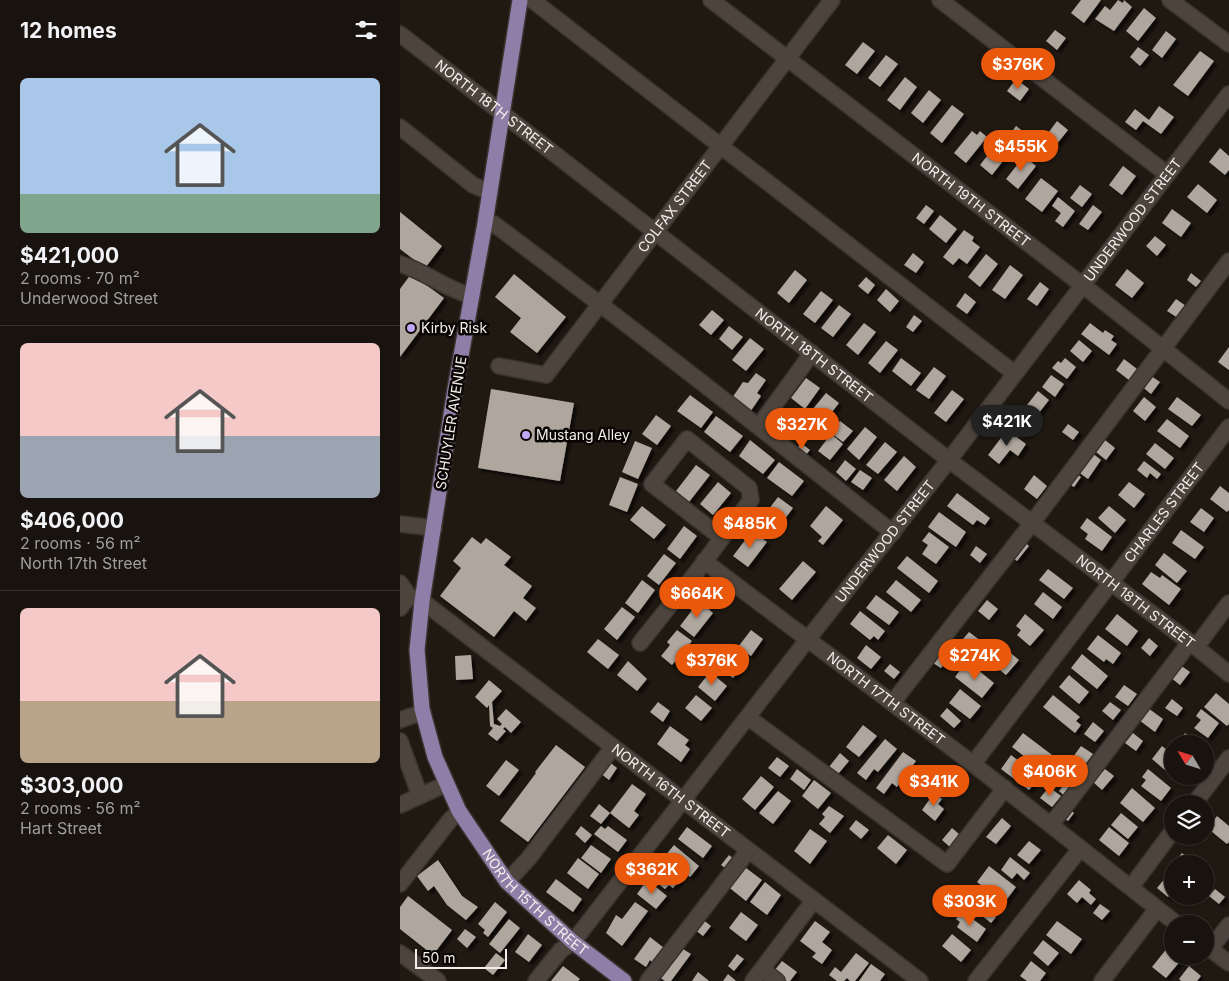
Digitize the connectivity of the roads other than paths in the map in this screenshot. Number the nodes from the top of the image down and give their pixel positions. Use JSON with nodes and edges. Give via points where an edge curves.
{"nodes":[{"id":1,"x":520,"y":0,"type":"edge"},
{"id":2,"x":532,"y":0,"type":"edge"},
{"id":3,"x":711,"y":0,"type":"edge"},
{"id":4,"x":832,"y":0,"type":"edge"},
{"id":5,"x":940,"y":0,"type":"edge"},
{"id":6,"x":1176,"y":2,"type":"edge"},
{"id":7,"x":400,"y":34,"type":"edge"},
{"id":8,"x":1229,"y":44,"type":"edge"},
{"id":9,"x":787,"y":60,"type":"junction"},
{"id":10,"x":1229,"y":94,"type":"edge"},
{"id":11,"x":501,"y":113,"type":"junction"},
{"id":12,"x":400,"y":127,"type":"edge"},
{"id":13,"x":721,"y":146,"type":"junction"},
{"id":14,"x":1167,"y":174,"type":"junction"},
{"id":15,"x":490,"y":192,"type":"junction"},
{"id":16,"x":485,"y":222,"type":"junction"},
{"id":17,"x":655,"y":231,"type":"junction"},
{"id":18,"x":1229,"y":261,"type":"edge"},
{"id":19,"x":400,"y":264,"type":"edge"},
{"id":20,"x":1082,"y":285,"type":"junction"},
{"id":21,"x":472,"y":296,"type":"junction"},
{"id":22,"x":600,"y":304,"type":"junction"},
{"id":23,"x":1162,"y":349,"type":"junction"},
{"id":24,"x":812,"y":354,"type":"junction"},
{"id":25,"x":499,"y":366,"type":"dead end"},
{"id":26,"x":1014,"y":373,"type":"junction"},
{"id":27,"x":1229,"y":401,"type":"edge"},
{"id":28,"x":759,"y":426,"type":"junction"},
{"id":29,"x":1229,"y":428,"type":"edge"},
{"id":30,"x":949,"y":460,"type":"junction"},
{"id":31,"x":1032,"y":523,"type":"junction"},
{"id":32,"x":400,"y":524,"type":"edge"},
{"id":33,"x":434,"y":528,"type":"junction"},
{"id":34,"x":893,"y":533,"type":"junction"},
{"id":35,"x":722,"y":538,"type":"junction"},
{"id":36,"x":704,"y":561,"type":"junction"},
{"id":37,"x":400,"y":583,"type":"edge"},
{"id":38,"x":1111,"y":584,"type":"junction"},
{"id":39,"x":410,"y":602,"type":"edge"},
{"id":40,"x":1229,"y":603,"type":"edge"},
{"id":41,"x":808,"y":639,"type":"junction"},
{"id":42,"x":640,"y":643,"type":"dead end"},
{"id":43,"x":1193,"y":645,"type":"junction"},
{"id":44,"x":1229,"y":674,"type":"edge"},
{"id":45,"x":893,"y":702,"type":"junction"},
{"id":46,"x":423,"y":712,"type":"junction"},
{"id":47,"x":749,"y":718,"type":"junction"},
{"id":48,"x":400,"y":720,"type":"edge"},
{"id":49,"x":400,"y":741,"type":"edge"},
{"id":50,"x":613,"y":747,"type":"junction"},
{"id":51,"x":1229,"y":758,"type":"edge"},
{"id":52,"x":973,"y":764,"type":"junction"},
{"id":53,"x":446,"y":784,"type":"junction"},
{"id":54,"x":1005,"y":788,"type":"junction"},
{"id":55,"x":1201,"y":795,"type":"edge"},
{"id":56,"x":420,"y":796,"type":"junction"},
{"id":57,"x":683,"y":801,"type":"junction"},
{"id":58,"x":400,"y":805,"type":"edge"},
{"id":59,"x":459,"y":811,"type":"junction"},
{"id":60,"x":1051,"y":825,"type":"junction"},
{"id":61,"x":1164,"y":843,"type":"edge"},
{"id":62,"x":1080,"y":849,"type":"junction"},
{"id":63,"x":748,"y":850,"type":"junction"},
{"id":64,"x":507,"y":882,"type":"junction"},
{"id":65,"x":400,"y":884,"type":"edge"},
{"id":66,"x":1131,"y":887,"type":"junction"},
{"id":67,"x":814,"y":900,"type":"junction"},
{"id":68,"x":1157,"y":909,"type":"junction"},
{"id":69,"x":1165,"y":915,"type":"edge"},
{"id":70,"x":1229,"y":925,"type":"edge"},
{"id":71,"x":1214,"y":941,"type":"edge"},
{"id":72,"x":573,"y":942,"type":"junction"},
{"id":73,"x":1214,"y":952,"type":"edge"},
{"id":74,"x":400,"y":953,"type":"edge"},
{"id":75,"x":1229,"y":964,"type":"edge"},
{"id":76,"x":758,"y":975,"type":"edge"},
{"id":77,"x":428,"y":978,"type":"edge"},
{"id":78,"x":536,"y":981,"type":"edge"},
{"id":79,"x":624,"y":981,"type":"edge"},
{"id":80,"x":648,"y":981,"type":"edge"},
{"id":81,"x":778,"y":981,"type":"edge"},
{"id":82,"x":920,"y":981,"type":"edge"},
{"id":83,"x":976,"y":981,"type":"edge"},
{"id":84,"x":1102,"y":981,"type":"edge"}],
"edges":[{"from":1,"to":11,"type":"main road","name":"SCHUYLER AVENUE"},
{"from":2,"to":13,"type":"street"},
{"from":3,"to":9,"type":"street","name":"NORTH 19TH STREET"},
{"from":4,"to":9,"type":"street","name":"COLFAX STREET"},
{"from":5,"to":14,"type":"street"},
{"from":6,"to":8,"type":"street"},
{"from":7,"to":11,"type":"street","name":"NORTH 18TH STREET"},
{"from":9,"to":13,"type":"street","name":"COLFAX STREET"},
{"from":9,"to":20,"type":"street","name":"NORTH 19TH STREET"},
{"from":10,"to":14,"type":"street","name":"UNDERWOOD STREET"},
{"from":11,"to":15,"type":"main road","name":"SCHUYLER AVENUE"},
{"from":11,"to":17,"type":"street","name":"NORTH 18TH STREET"},
{"from":12,"to":15,"type":"street","via":[[473,185]]},
{"from":13,"to":17,"type":"street","name":"COLFAX STREET"},
{"from":13,"to":26,"type":"street"},
{"from":14,"to":20,"type":"street","name":"UNDERWOOD STREET"},
{"from":15,"to":16,"type":"main road","name":"SCHUYLER AVENUE"},
{"from":16,"to":21,"type":"main road","name":"SCHUYLER AVENUE"},
{"from":16,"to":22,"type":"street","via":[[494,224]]},
{"from":17,"to":22,"type":"street","name":"COLFAX STREET"},
{"from":17,"to":24,"type":"street","name":"NORTH 18TH STREET"},
{"from":18,"to":23,"type":"street"},
{"from":19,"to":21,"type":"street","via":[[455,292]]},
{"from":20,"to":23,"type":"street","name":"NORTH 19TH STREET"},
{"from":20,"to":26,"type":"street","name":"UNDERWOOD STREET"},
{"from":21,"to":33,"type":"main road","name":"SCHUYLER AVENUE"},
{"from":22,"to":25,"type":"street","name":"COLFAX STREET","via":[[546,375]]},
{"from":22,"to":28,"type":"street"},
{"from":23,"to":27,"type":"street","name":"NORTH 19TH STREET"},
{"from":23,"to":31,"type":"street"},
{"from":24,"to":28,"type":"street"},
{"from":24,"to":30,"type":"street","name":"NORTH 18TH STREET"},
{"from":26,"to":30,"type":"street","name":"UNDERWOOD STREET"},
{"from":28,"to":34,"type":"street"},
{"from":29,"to":38,"type":"street","name":"CHARLES STREET"},
{"from":30,"to":31,"type":"street","name":"NORTH 18TH STREET"},
{"from":30,"to":34,"type":"street","name":"UNDERWOOD STREET"},
{"from":31,"to":38,"type":"street","name":"NORTH 18TH STREET"},
{"from":31,"to":45,"type":"street"},
{"from":32,"to":33,"type":"street"},
{"from":33,"to":39,"type":"main road","name":"SCHUYLER AVENUE"},
{"from":34,"to":41,"type":"street","name":"UNDERWOOD STREET"},
{"from":35,"to":35,"type":"street","via":[[751,500],[749,488],[687,439],[652,484]]},
{"from":35,"to":36,"type":"street"},
{"from":36,"to":41,"type":"street","name":"NORTH 17TH STREET"},
{"from":36,"to":42,"type":"street"},
{"from":37,"to":39,"type":"street","name":"NORTH 16TH STREET"},
{"from":38,"to":43,"type":"street","name":"NORTH 18TH STREET"},
{"from":38,"to":52,"type":"street","name":"CHARLES STREET"},
{"from":39,"to":46,"type":"main road","name":"SCHUYLER AVENUE"},
{"from":39,"to":50,"type":"street","name":"NORTH 16TH STREET"},
{"from":40,"to":43,"type":"street"},
{"from":41,"to":45,"type":"street","name":"NORTH 17TH STREET"},
{"from":41,"to":47,"type":"street","name":"UNDERWOOD STREET"},
{"from":43,"to":44,"type":"street","name":"NORTH 18TH STREET"},
{"from":43,"to":60,"type":"street"},
{"from":45,"to":52,"type":"street","name":"NORTH 17TH STREET"},
{"from":46,"to":48,"type":"street"},
{"from":46,"to":53,"type":"main road","name":"SCHUYLER AVENUE"},
{"from":47,"to":54,"type":"street","via":[[947,864]]},
{"from":47,"to":57,"type":"street","name":"UNDERWOOD STREET"},
{"from":49,"to":56,"type":"street"},
{"from":50,"to":57,"type":"street","name":"NORTH 16TH STREET"},
{"from":50,"to":64,"type":"street"},
{"from":51,"to":55,"type":"street"},
{"from":52,"to":54,"type":"street","name":"NORTH 17TH STREET"},
{"from":53,"to":56,"type":"street"},
{"from":53,"to":59,"type":"main road","name":"SCHUYLER AVENUE"},
{"from":54,"to":60,"type":"street","name":"NORTH 17TH STREET"},
{"from":56,"to":58,"type":"street"},
{"from":57,"to":63,"type":"street","name":"NORTH 16TH STREET"},
{"from":57,"to":72,"type":"street","name":"UNDERWOOD STREET"},
{"from":59,"to":64,"type":"main road","name":"NORTH 15TH STREET"},
{"from":59,"to":65,"type":"street"},
{"from":60,"to":62,"type":"street","name":"NORTH 17TH STREET"},
{"from":61,"to":66,"type":"street"},
{"from":62,"to":66,"type":"street","name":"NORTH 17TH STREET"},
{"from":62,"to":83,"type":"street"},
{"from":63,"to":67,"type":"street","name":"NORTH 16TH STREET"},
{"from":63,"to":80,"type":"street"},
{"from":64,"to":72,"type":"main road","name":"NORTH 15TH STREET"},
{"from":66,"to":68,"type":"street","name":"NORTH 17TH STREET"},
{"from":67,"to":76,"type":"street"},
{"from":67,"to":82,"type":"street","name":"NORTH 16TH STREET"},
{"from":68,"to":69,"type":"street","name":"NORTH 17TH STREET"},
{"from":68,"to":84,"type":"street"},
{"from":70,"to":71,"type":"street"},
{"from":72,"to":78,"type":"street","name":"UNDERWOOD STREET"},
{"from":72,"to":79,"type":"main road","name":"NORTH 15TH STREET"},
{"from":73,"to":75,"type":"street"},
{"from":74,"to":77,"type":"street"},
{"from":76,"to":81,"type":"street"}]}
